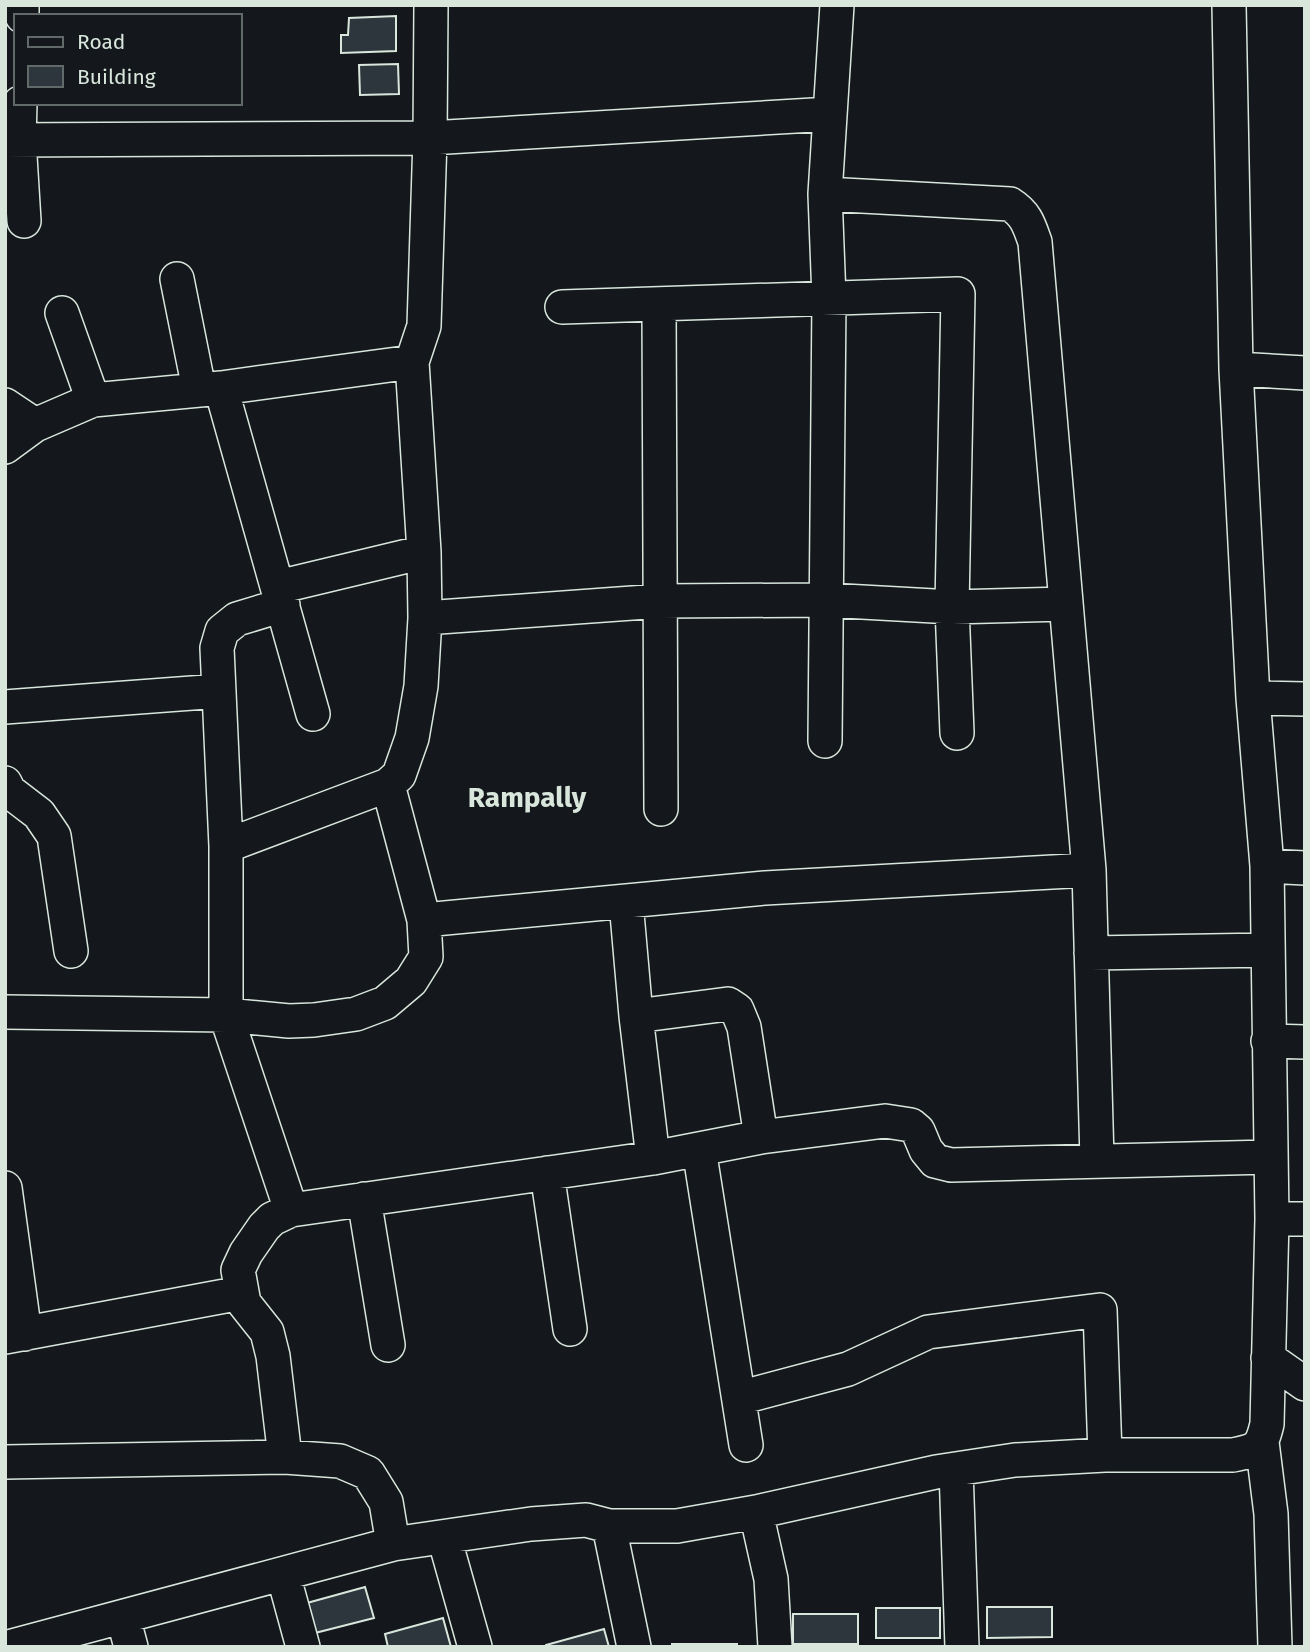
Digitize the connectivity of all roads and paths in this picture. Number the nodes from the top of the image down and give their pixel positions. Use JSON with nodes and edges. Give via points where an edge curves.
{"nodes":[{"id":1,"x":431,"y":5,"type":"edge"},
{"id":2,"x":836,"y":5,"type":"edge"},
{"id":3,"x":1229,"y":5,"type":"edge"},
{"id":4,"x":19,"y":105,"type":"edge"},
{"id":5,"x":830,"y":114,"type":"junction"},
{"id":6,"x":430,"y":138,"type":"junction"},
{"id":7,"x":12,"y":140,"type":"edge"},
{"id":8,"x":825,"y":194,"type":"junction"},
{"id":9,"x":24,"y":221,"type":"dead end"},
{"id":10,"x":177,"y":279,"type":"dead end"},
{"id":11,"x":829,"y":298,"type":"junction"},
{"id":12,"x":659,"y":305,"type":"junction"},
{"id":13,"x":562,"y":307,"type":"dead end"},
{"id":14,"x":62,"y":313,"type":"dead end"},
{"id":15,"x":412,"y":362,"type":"junction"},
{"id":16,"x":1236,"y":369,"type":"junction"},
{"id":17,"x":1305,"y":373,"type":"edge"},
{"id":18,"x":210,"y":389,"type":"junction"},
{"id":19,"x":93,"y":400,"type":"junction"},
{"id":20,"x":5,"y":405,"type":"edge"},
{"id":21,"x":36,"y":425,"type":"junction"},
{"id":22,"x":5,"y":447,"type":"edge"},
{"id":23,"x":424,"y":552,"type":"junction"},
{"id":24,"x":280,"y":596,"type":"junction"},
{"id":25,"x":826,"y":600,"type":"junction"},
{"id":26,"x":660,"y":601,"type":"junction"},
{"id":27,"x":1066,"y":604,"type":"junction"},
{"id":28,"x":952,"y":607,"type":"junction"},
{"id":29,"x":425,"y":618,"type":"junction"},
{"id":30,"x":219,"y":691,"type":"junction"},
{"id":31,"x":1253,"y":698,"type":"junction"},
{"id":32,"x":1305,"y":699,"type":"edge"},
{"id":33,"x":5,"y":707,"type":"edge"},
{"id":34,"x":313,"y":714,"type":"dead end"},
{"id":35,"x":957,"y":733,"type":"dead end"},
{"id":36,"x":825,"y":741,"type":"dead end"},
{"id":37,"x":5,"y":783,"type":"edge"},
{"id":38,"x":388,"y":785,"type":"junction"},
{"id":39,"x":661,"y":809,"type":"dead end"},
{"id":40,"x":226,"y":846,"type":"junction"},
{"id":41,"x":1267,"y":866,"type":"junction"},
{"id":42,"x":1305,"y":868,"type":"edge"},
{"id":43,"x":1088,"y":870,"type":"junction"},
{"id":44,"x":626,"y":902,"type":"junction"},
{"id":45,"x":424,"y":920,"type":"junction"},
{"id":46,"x":1268,"y":950,"type":"junction"},
{"id":47,"x":71,"y":951,"type":"dead end"},
{"id":48,"x":1091,"y":953,"type":"junction"},
{"id":49,"x":6,"y":1005,"type":"edge"},
{"id":50,"x":226,"y":1015,"type":"junction"},
{"id":51,"x":636,"y":1016,"type":"junction"},
{"id":52,"x":1268,"y":1041,"type":"junction"},
{"id":53,"x":1305,"y":1042,"type":"edge"},
{"id":54,"x":761,"y":1137,"type":"junction"},
{"id":55,"x":699,"y":1149,"type":"junction"},
{"id":56,"x":1269,"y":1157,"type":"junction"},
{"id":57,"x":653,"y":1158,"type":"junction"},
{"id":58,"x":1097,"y":1160,"type":"junction"},
{"id":59,"x":547,"y":1174,"type":"junction"},
{"id":60,"x":5,"y":1188,"type":"edge"},
{"id":61,"x":364,"y":1199,"type":"junction"},
{"id":62,"x":291,"y":1210,"type":"junction"},
{"id":63,"x":1272,"y":1219,"type":"junction"},
{"id":64,"x":1305,"y":1219,"type":"edge"},
{"id":65,"x":242,"y":1293,"type":"junction"},
{"id":66,"x":570,"y":1329,"type":"dead end"},
{"id":67,"x":15,"y":1335,"type":"edge"},
{"id":68,"x":388,"y":1345,"type":"dead end"},
{"id":69,"x":1268,"y":1358,"type":"junction"},
{"id":70,"x":1305,"y":1384,"type":"edge"},
{"id":71,"x":739,"y":1398,"type":"junction"},
{"id":72,"x":1262,"y":1442,"type":"junction"},
{"id":73,"x":746,"y":1445,"type":"dead end"},
{"id":74,"x":1105,"y":1455,"type":"junction"},
{"id":75,"x":285,"y":1457,"type":"junction"},
{"id":76,"x":5,"y":1462,"type":"edge"},
{"id":77,"x":956,"y":1469,"type":"junction"},
{"id":78,"x":756,"y":1512,"type":"junction"},
{"id":79,"x":609,"y":1526,"type":"junction"},
{"id":80,"x":444,"y":1537,"type":"junction"},
{"id":81,"x":393,"y":1544,"type":"junction"},
{"id":82,"x":283,"y":1574,"type":"junction"},
{"id":83,"x":127,"y":1632,"type":"edge"},
{"id":84,"x":9,"y":1647,"type":"edge"},
{"id":85,"x":303,"y":1647,"type":"edge"},
{"id":86,"x":475,"y":1647,"type":"edge"},
{"id":87,"x":634,"y":1647,"type":"edge"},
{"id":88,"x":775,"y":1647,"type":"edge"},
{"id":89,"x":962,"y":1647,"type":"edge"},
{"id":90,"x":1275,"y":1647,"type":"edge"}],
"edges":[{"from":1,"to":6,"type":"street"},
{"from":2,"to":5,"type":"street"},
{"from":3,"to":16,"type":"street"},
{"from":4,"to":7,"type":"street"},
{"from":5,"to":6,"type":"street"},
{"from":5,"to":8,"type":"street"},
{"from":6,"to":7,"type":"street"},
{"from":6,"to":15,"type":"street","via":[[424,326]]},
{"from":7,"to":9,"type":"street"},
{"from":8,"to":11,"type":"street"},
{"from":8,"to":27,"type":"street","via":[[1010,204],[1028,221],[1035,242]]},
{"from":10,"to":18,"type":"street"},
{"from":11,"to":12,"type":"street"},
{"from":11,"to":25,"type":"street"},
{"from":11,"to":28,"type":"street","via":[[958,294]]},
{"from":12,"to":13,"type":"street"},
{"from":12,"to":26,"type":"street"},
{"from":14,"to":19,"type":"street"},
{"from":15,"to":18,"type":"street"},
{"from":15,"to":23,"type":"street"},
{"from":16,"to":17,"type":"street"},
{"from":16,"to":31,"type":"street"},
{"from":18,"to":19,"type":"street"},
{"from":18,"to":24,"type":"street"},
{"from":19,"to":21,"type":"street"},
{"from":20,"to":21,"type":"street"},
{"from":21,"to":22,"type":"street"},
{"from":23,"to":24,"type":"street"},
{"from":23,"to":29,"type":"street"},
{"from":24,"to":30,"type":"street","via":[[222,631],[217,648]]},
{"from":24,"to":34,"type":"street"},
{"from":25,"to":26,"type":"street"},
{"from":25,"to":28,"type":"street"},
{"from":25,"to":36,"type":"street"},
{"from":26,"to":29,"type":"street"},
{"from":26,"to":39,"type":"street"},
{"from":27,"to":28,"type":"street"},
{"from":27,"to":43,"type":"street"},
{"from":28,"to":35,"type":"street"},
{"from":29,"to":38,"type":"street","via":[[412,738],[399,775]]},
{"from":30,"to":33,"type":"street"},
{"from":30,"to":40,"type":"street"},
{"from":31,"to":32,"type":"street"},
{"from":31,"to":41,"type":"street"},
{"from":37,"to":47,"type":"street","via":[[39,814],[54,836]]},
{"from":38,"to":40,"type":"street"},
{"from":38,"to":45,"type":"street"},
{"from":40,"to":50,"type":"street"},
{"from":41,"to":42,"type":"street"},
{"from":41,"to":46,"type":"street"},
{"from":43,"to":44,"type":"street","via":[[765,888]]},
{"from":43,"to":48,"type":"street"},
{"from":44,"to":45,"type":"street"},
{"from":44,"to":51,"type":"street"},
{"from":45,"to":50,"type":"street","via":[[426,957],[411,981],[385,1003],[356,1014],[314,1020]]},
{"from":46,"to":48,"type":"street"},
{"from":46,"to":52,"type":"street"},
{"from":48,"to":58,"type":"street"},
{"from":49,"to":50,"type":"street"},
{"from":50,"to":62,"type":"street"},
{"from":51,"to":54,"type":"street","via":[[728,1004],[737,1010],[744,1027]]},
{"from":51,"to":57,"type":"street"},
{"from":52,"to":53,"type":"street"},
{"from":52,"to":56,"type":"street"},
{"from":54,"to":55,"type":"street"},
{"from":54,"to":58,"type":"street","via":[[900,1121],[918,1131],[935,1161],[951,1165]]},
{"from":55,"to":57,"type":"street"},
{"from":55,"to":71,"type":"street"},
{"from":56,"to":58,"type":"street"},
{"from":56,"to":63,"type":"street"},
{"from":57,"to":59,"type":"street"},
{"from":59,"to":61,"type":"street"},
{"from":59,"to":66,"type":"street"},
{"from":60,"to":67,"type":"street"},
{"from":61,"to":62,"type":"street"},
{"from":61,"to":68,"type":"street"},
{"from":62,"to":65,"type":"street","via":[[272,1219],[246,1253],[238,1270]]},
{"from":63,"to":64,"type":"street"},
{"from":63,"to":69,"type":"street"},
{"from":65,"to":67,"type":"street"},
{"from":65,"to":75,"type":"street","via":[[244,1303],[267,1332]]},
{"from":69,"to":70,"type":"street"},
{"from":69,"to":72,"type":"street","via":[[1267,1424]]},
{"from":71,"to":73,"type":"street"},
{"from":71,"to":74,"type":"street","via":[[849,1369],[928,1332],[1100,1310]]},
{"from":72,"to":74,"type":"street","via":[[1253,1451],[1233,1455]]},
{"from":72,"to":90,"type":"street","via":[[1271,1514]]},
{"from":74,"to":77,"type":"street"},
{"from":75,"to":76,"type":"street"},
{"from":75,"to":81,"type":"street","via":[[340,1461],[368,1473],[386,1502]]},
{"from":77,"to":78,"type":"street"},
{"from":77,"to":89,"type":"street"},
{"from":78,"to":79,"type":"street","via":[[677,1526]]},
{"from":78,"to":88,"type":"street","via":[[771,1579]]},
{"from":79,"to":80,"type":"street","via":[[586,1520]]},
{"from":79,"to":87,"type":"street"},
{"from":80,"to":81,"type":"street"},
{"from":80,"to":86,"type":"street"},
{"from":81,"to":82,"type":"street"},
{"from":82,"to":83,"type":"street"},
{"from":82,"to":85,"type":"street"},
{"from":83,"to":84,"type":"street"}]}
